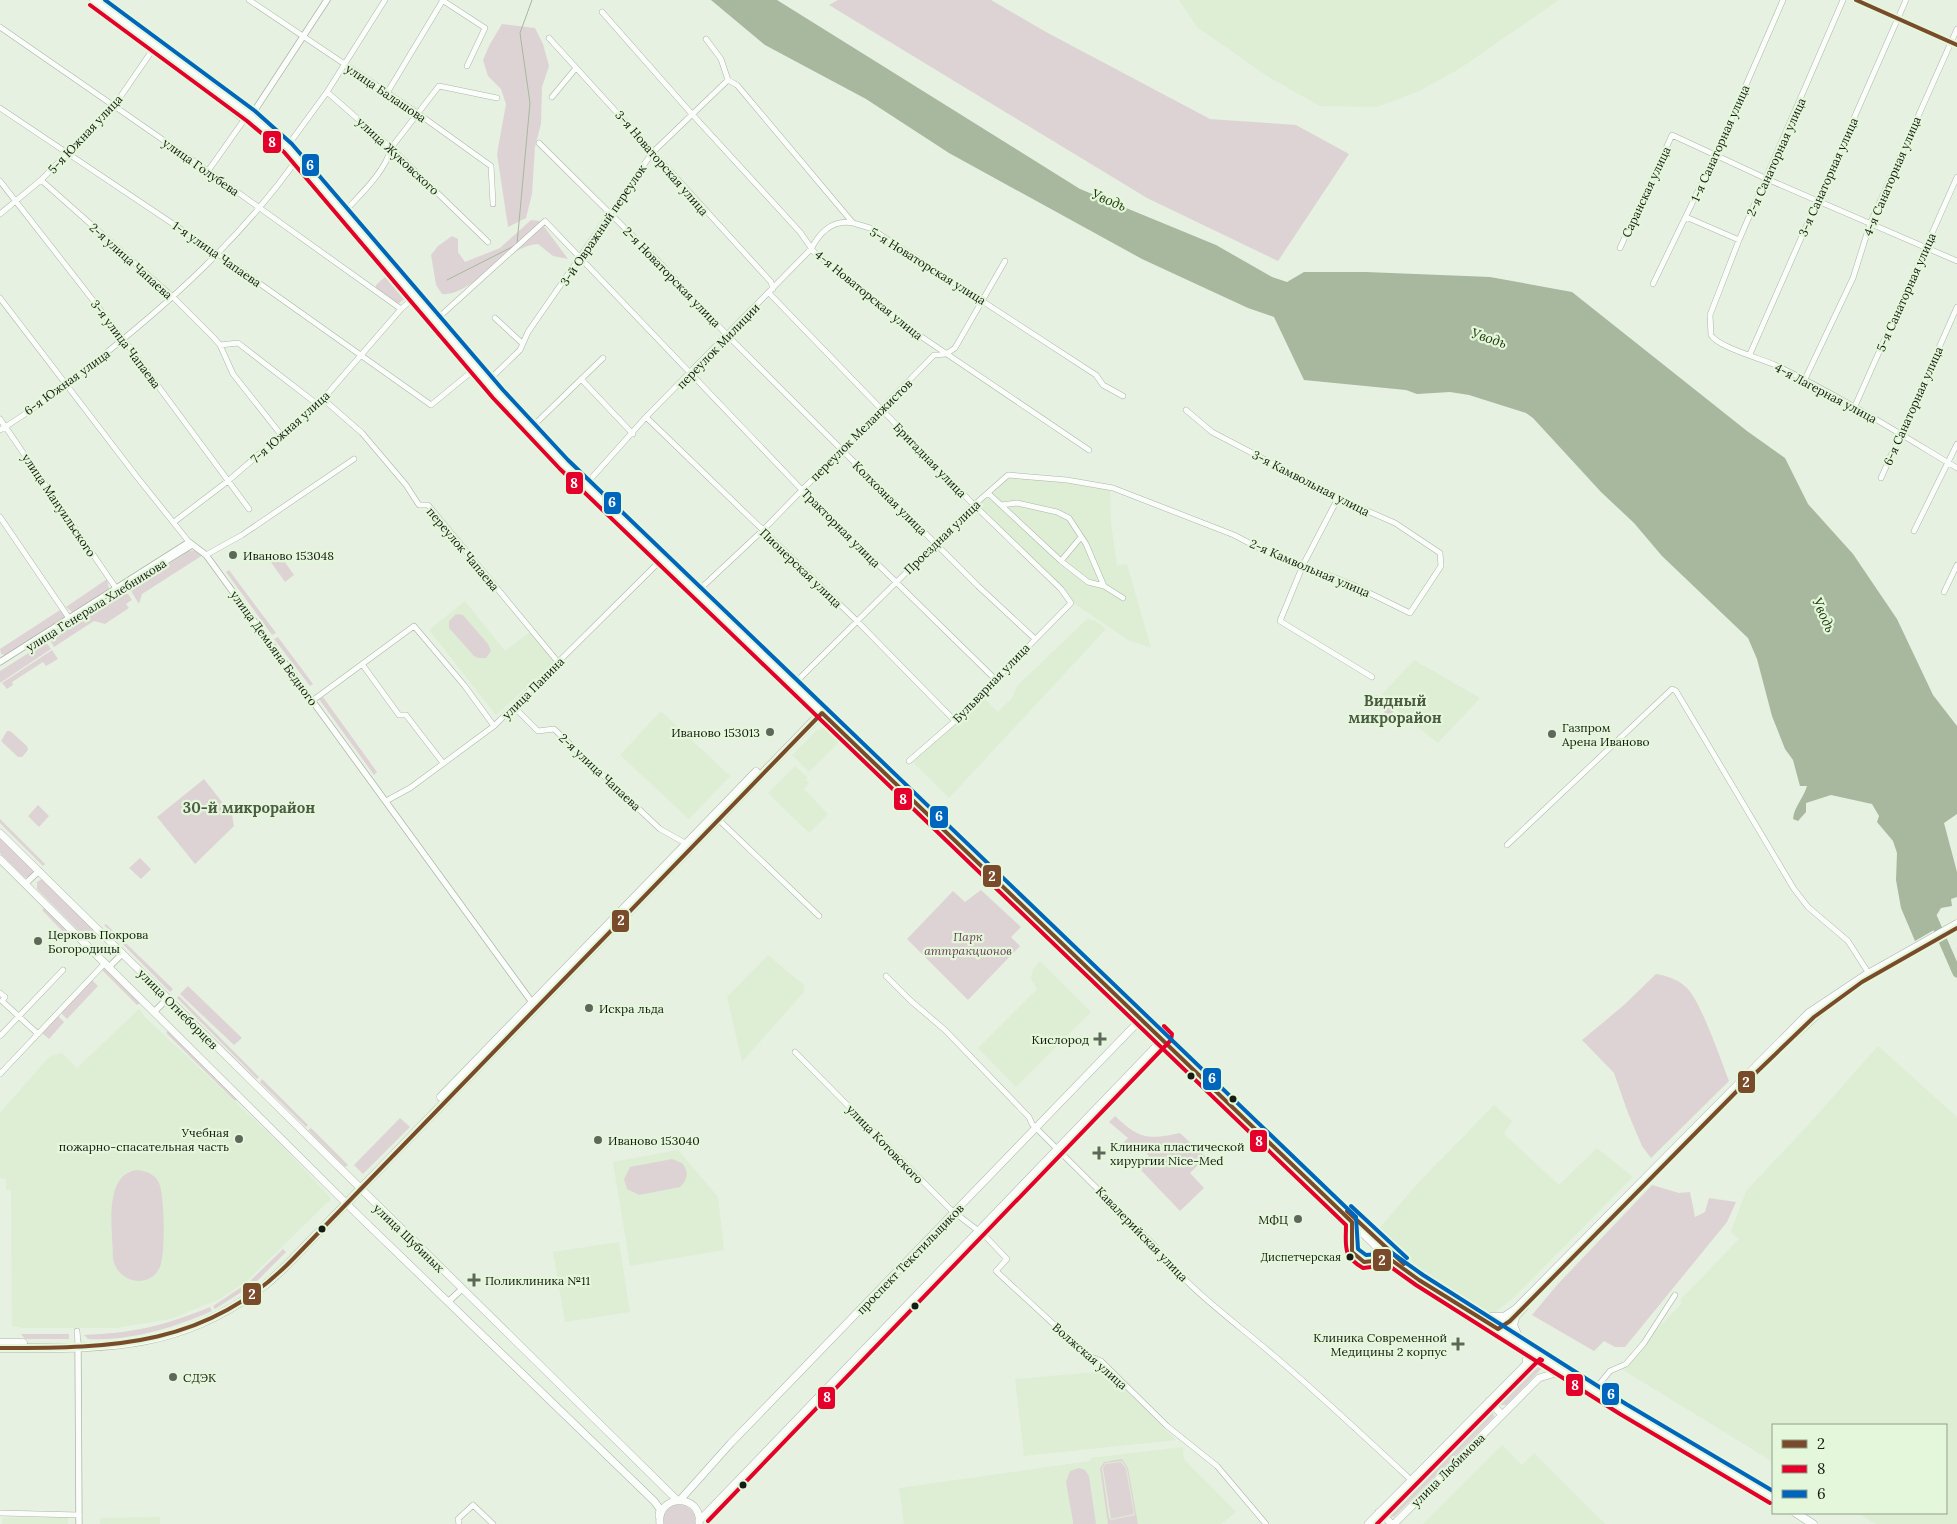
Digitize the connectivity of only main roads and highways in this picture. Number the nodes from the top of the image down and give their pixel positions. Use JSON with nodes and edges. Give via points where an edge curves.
{"nodes":[{"id":1,"x":94,"y":0,"type":"edge"},
{"id":2,"x":99,"y":0,"type":"edge"},
{"id":3,"x":157,"y":44,"type":"junction"},
{"id":4,"x":249,"y":116,"type":"junction"},
{"id":5,"x":586,"y":484,"type":"junction"},
{"id":6,"x":664,"y":558,"type":"junction"},
{"id":7,"x":795,"y":684,"type":"junction"},
{"id":8,"x":821,"y":710,"type":"junction"},
{"id":9,"x":935,"y":819,"type":"junction"},
{"id":10,"x":0,"y":833,"type":"edge"},
{"id":11,"x":1,"y":863,"type":"edge"},
{"id":12,"x":1956,"y":926,"type":"edge"},
{"id":13,"x":1144,"y":1022,"type":"junction"},
{"id":14,"x":1155,"y":1029,"type":"junction"},
{"id":15,"x":1164,"y":1038,"type":"junction"},
{"id":16,"x":358,"y":1188,"type":"junction"},
{"id":17,"x":344,"y":1202,"type":"junction"},
{"id":18,"x":1517,"y":1311,"type":"junction"},
{"id":19,"x":1486,"y":1317,"type":"junction"},
{"id":20,"x":1499,"y":1328,"type":"junction"},
{"id":21,"x":1518,"y":1341,"type":"junction"},
{"id":22,"x":0,"y":1343,"type":"edge"},
{"id":23,"x":78,"y":1346,"type":"junction"},
{"id":24,"x":0,"y":1348,"type":"edge"},
{"id":25,"x":1537,"y":1353,"type":"junction"},
{"id":26,"x":1526,"y":1365,"type":"junction"},
{"id":27,"x":1562,"y":1371,"type":"junction"},
{"id":28,"x":1489,"y":1401,"type":"junction"},
{"id":29,"x":1502,"y":1415,"type":"junction"},
{"id":30,"x":1772,"y":1493,"type":"edge"},
{"id":31,"x":1772,"y":1497,"type":"edge"},
{"id":32,"x":678,"y":1500,"type":"junction"},
{"id":33,"x":1379,"y":1512,"type":"junction"},
{"id":34,"x":1798,"y":1514,"type":"edge"},
{"id":35,"x":1805,"y":1514,"type":"edge"},
{"id":36,"x":659,"y":1520,"type":"edge"},
{"id":37,"x":700,"y":1523,"type":"edge"},
{"id":38,"x":1368,"y":1524,"type":"edge"},
{"id":39,"x":1393,"y":1524,"type":"edge"},
{"id":40,"x":1813,"y":1524,"type":"edge"},
{"id":41,"x":1820,"y":1524,"type":"edge"}],
"edges":[{"from":1,"to":3,"type":"main road"},
{"from":2,"to":3,"type":"main road"},
{"from":3,"to":4,"type":"main road"},
{"from":3,"to":4,"type":"main road"},
{"from":4,"to":5,"type":"main road","via":[[298,158],[476,368]]},
{"from":4,"to":5,"type":"main road","via":[[289,144],[490,379]]},
{"from":5,"to":6,"type":"main road"},
{"from":6,"to":7,"type":"main road"},
{"from":6,"to":7,"type":"main road"},
{"from":7,"to":8,"type":"main road"},
{"from":8,"to":9,"type":"main road"},
{"from":8,"to":16,"type":"main road"},
{"from":9,"to":13,"type":"main road"},
{"from":9,"to":14,"type":"main road"},
{"from":10,"to":16,"type":"main road","name":"улица Огнеборцев"},
{"from":11,"to":17,"type":"main road","name":"улица Огнеборцев"},
{"from":12,"to":18,"type":"main road","via":[[1870,975],[1828,1005]]},
{"from":13,"to":14,"type":"main road"},
{"from":13,"to":32,"type":"main road","name":"проспект Текстильщиков","via":[[1132,1030],[1036,1128]]},
{"from":14,"to":15,"type":"main road"},
{"from":15,"to":19,"type":"main road","via":[[1393,1255]]},
{"from":15,"to":20,"type":"main road","via":[[1390,1259]]},
{"from":15,"to":37,"type":"main road"},
{"from":16,"to":17,"type":"main road"},
{"from":16,"to":32,"type":"main road","name":"улица Шубиных"},
{"from":17,"to":23,"type":"main road","via":[[273,1271],[224,1307],[161,1333]]},
{"from":17,"to":36,"type":"main road","name":"улица Шубиных","via":[[654,1501],[660,1509]]},
{"from":18,"to":19,"type":"main road","via":[[1504,1317]]},
{"from":18,"to":20,"type":"main road"},
{"from":18,"to":21,"type":"main road","via":[[1513,1325]]},
{"from":19,"to":20,"type":"main road"},
{"from":20,"to":21,"type":"main road"},
{"from":21,"to":25,"type":"main road"},
{"from":21,"to":26,"type":"main road","via":[[1527,1354]]},
{"from":22,"to":23,"type":"main road"},
{"from":23,"to":24,"type":"main road"},
{"from":25,"to":26,"type":"main road","name":"улица Любимова"},
{"from":25,"to":27,"type":"main road"},
{"from":25,"to":30,"type":"main road"},
{"from":26,"to":28,"type":"main road","name":"улица Любимова"},
{"from":27,"to":29,"type":"main road","name":"улица Любимова","via":[[1538,1378]]},
{"from":27,"to":31,"type":"main road"},
{"from":28,"to":29,"type":"main road"},
{"from":28,"to":33,"type":"main road","name":"улица Любимова"},
{"from":29,"to":39,"type":"main road","name":"улица Любимова"},
{"from":32,"to":36,"type":"main road","name":"проспект Текстильщиков","via":[[667,1504]]},
{"from":32,"to":37,"type":"main road","name":"улица Шубиных","via":[[693,1505]]},
{"from":33,"to":38,"type":"main road","name":"улица Любимова"},
{"from":33,"to":39,"type":"main road","name":"улица Любимова"},
{"from":34,"to":40,"type":"main road"},
{"from":35,"to":41,"type":"main road"}]}
